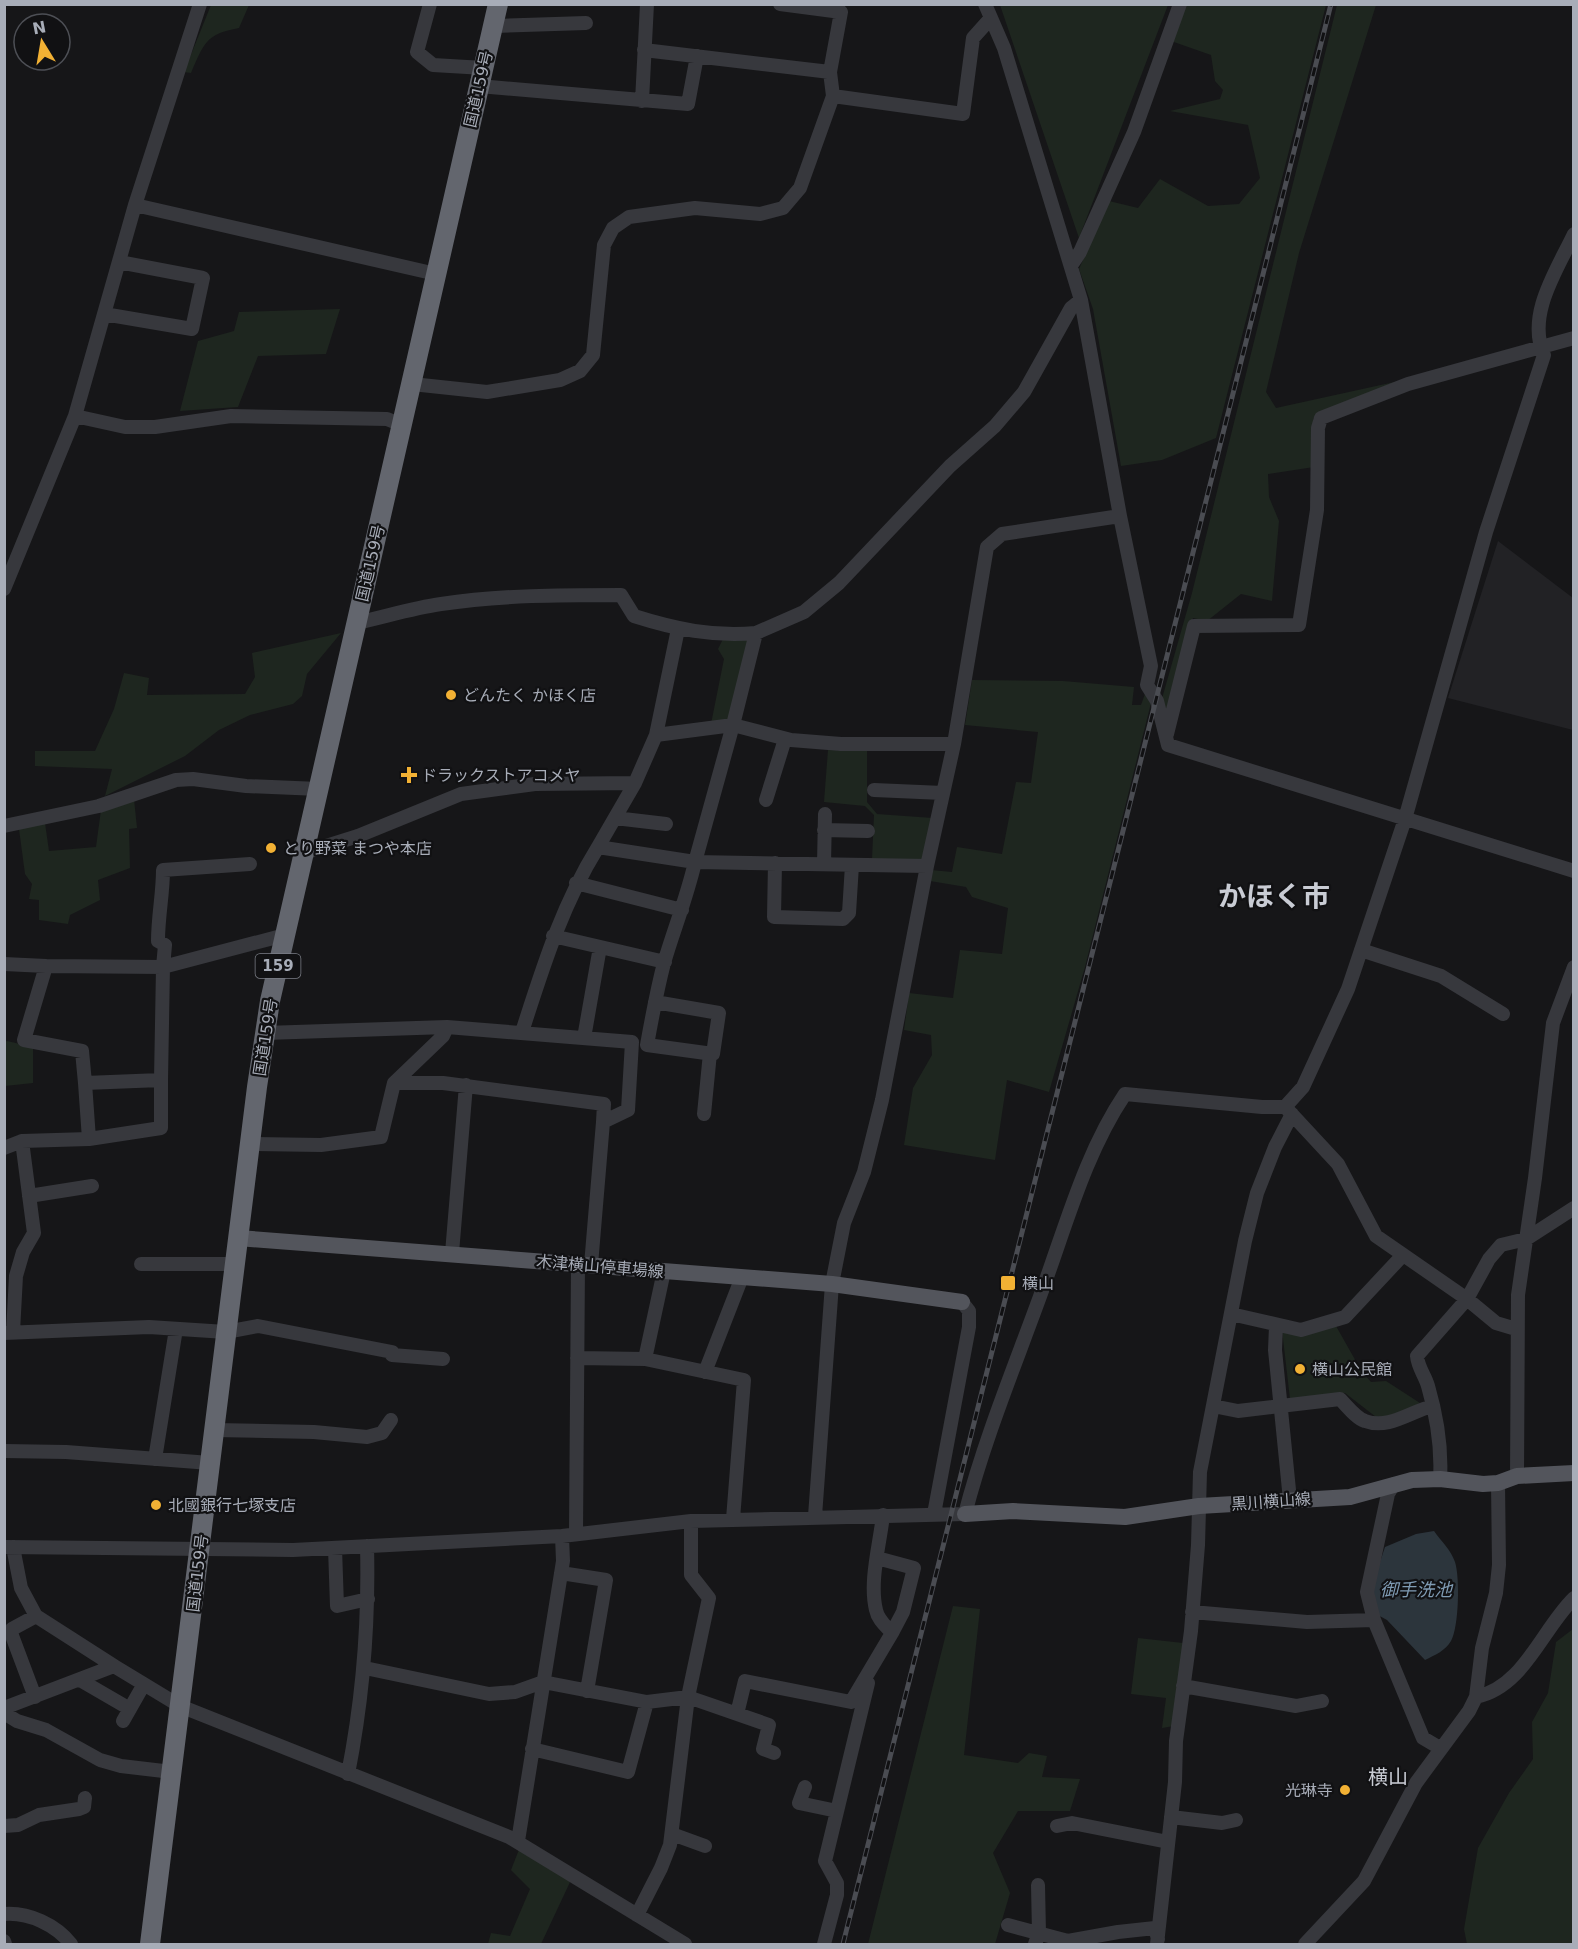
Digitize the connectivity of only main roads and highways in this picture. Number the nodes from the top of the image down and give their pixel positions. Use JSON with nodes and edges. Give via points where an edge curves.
{"nodes":[{"id":1,"x":498,"y":4,"type":"edge"},
{"id":2,"x":238,"y":1238,"type":"junction"},
{"id":3,"x":962,"y":1302,"type":"road end"},
{"id":4,"x":1574,"y":1473,"type":"edge"},
{"id":5,"x":965,"y":1514,"type":"road end"},
{"id":6,"x":150,"y":1944,"type":"edge"}],
"edges":[{"from":1,"to":2,"type":"highway","name":"国道159号","number":"159","via":[[285,935],[265,1033]]},
{"from":2,"to":3,"type":"main road","name":"木津横山停車場線","via":[[832,1284]]},
{"from":2,"to":6,"type":"highway","name":"国道159号","number":"159"},
{"from":4,"to":5,"type":"main road","name":"黒川横山線","via":[[1517,1476],[1483,1484],[1412,1480],[1350,1497],[1199,1506],[1125,1517],[1012,1511]]}]}
